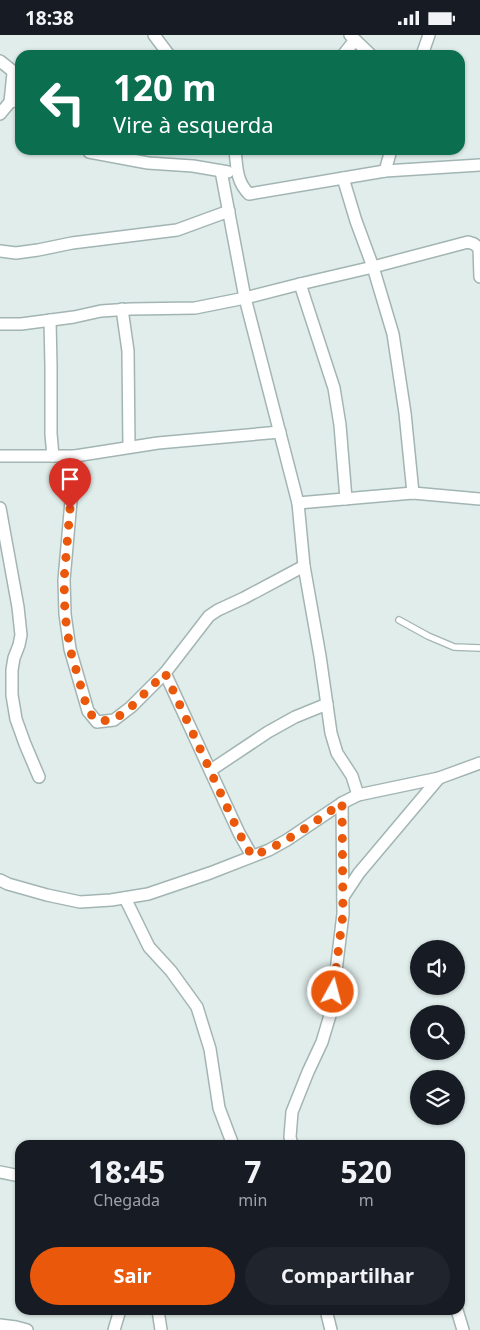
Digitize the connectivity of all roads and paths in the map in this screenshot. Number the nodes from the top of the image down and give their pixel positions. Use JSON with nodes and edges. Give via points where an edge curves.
{"nodes":[{"id":1,"x":154,"y":35,"type":"edge"},
{"id":2,"x":429,"y":35,"type":"edge"},
{"id":3,"x":353,"y":37,"type":"edge"},
{"id":4,"x":165,"y":50,"type":"edge"},
{"id":5,"x":346,"y":50,"type":"edge"},
{"id":6,"x":366,"y":50,"type":"edge"},
{"id":7,"x":424,"y":50,"type":"edge"},
{"id":8,"x":0,"y":61,"type":"edge"},
{"id":9,"x":15,"y":73,"type":"edge"},
{"id":10,"x":15,"y":101,"type":"edge"},
{"id":11,"x":0,"y":114,"type":"edge"},
{"id":12,"x":105,"y":155,"type":"edge"},
{"id":13,"x":235,"y":155,"type":"edge"},
{"id":14,"x":390,"y":155,"type":"edge"},
{"id":15,"x":480,"y":165,"type":"edge"},
{"id":16,"x":222,"y":171,"type":"junction"},
{"id":17,"x":385,"y":171,"type":"junction"},
{"id":18,"x":238,"y":174,"type":"junction"},
{"id":19,"x":344,"y":178,"type":"junction"},
{"id":20,"x":230,"y":211,"type":"junction"},
{"id":21,"x":0,"y":251,"type":"edge"},
{"id":22,"x":374,"y":267,"type":"junction"},
{"id":23,"x":480,"y":277,"type":"edge"},
{"id":24,"x":300,"y":284,"type":"junction"},
{"id":25,"x":245,"y":298,"type":"junction"},
{"id":26,"x":122,"y":309,"type":"junction"},
{"id":27,"x":50,"y":320,"type":"junction"},
{"id":28,"x":0,"y":324,"type":"edge"},
{"id":29,"x":280,"y":432,"type":"junction"},
{"id":30,"x":129,"y":447,"type":"junction"},
{"id":31,"x":0,"y":456,"type":"edge"},
{"id":32,"x":53,"y":456,"type":"junction"},
{"id":33,"x":76,"y":456,"type":"junction"},
{"id":34,"x":413,"y":493,"type":"junction"},
{"id":35,"x":346,"y":499,"type":"junction"},
{"id":36,"x":480,"y":499,"type":"edge"},
{"id":37,"x":298,"y":503,"type":"junction"},
{"id":38,"x":0,"y":508,"type":"edge"},
{"id":39,"x":304,"y":566,"type":"junction"},
{"id":40,"x":399,"y":620,"type":"dead end"},
{"id":41,"x":480,"y":648,"type":"edge"},
{"id":42,"x":0,"y":673,"type":"edge"},
{"id":43,"x":165,"y":673,"type":"junction"},
{"id":44,"x":12,"y":678,"type":"junction"},
{"id":45,"x":327,"y":704,"type":"junction"},
{"id":46,"x":480,"y":763,"type":"edge"},
{"id":47,"x":211,"y":770,"type":"junction"},
{"id":48,"x":39,"y":777,"type":"dead end"},
{"id":49,"x":439,"y":778,"type":"junction"},
{"id":50,"x":358,"y":795,"type":"junction"},
{"id":51,"x":342,"y":803,"type":"junction"},
{"id":52,"x":252,"y":856,"type":"junction"},
{"id":53,"x":0,"y":880,"type":"edge"},
{"id":54,"x":343,"y":897,"type":"junction"},
{"id":55,"x":125,"y":898,"type":"junction"},
{"id":56,"x":231,"y":1140,"type":"edge"},
{"id":57,"x":291,"y":1140,"type":"edge"},
{"id":58,"x":0,"y":1172,"type":"edge"},
{"id":59,"x":15,"y":1175,"type":"edge"},
{"id":60,"x":118,"y":1315,"type":"edge"},
{"id":61,"x":159,"y":1315,"type":"edge"},
{"id":62,"x":327,"y":1315,"type":"edge"},
{"id":63,"x":458,"y":1315,"type":"edge"},
{"id":64,"x":0,"y":1325,"type":"edge"},
{"id":65,"x":27,"y":1330,"type":"edge"},
{"id":66,"x":114,"y":1330,"type":"edge"},
{"id":67,"x":161,"y":1330,"type":"edge"},
{"id":68,"x":331,"y":1330,"type":"edge"},
{"id":69,"x":463,"y":1330,"type":"edge"}],
"edges":[{"from":1,"to":4,"type":"street"},
{"from":2,"to":7,"type":"street"},
{"from":3,"to":5,"type":"street"},
{"from":3,"to":6,"type":"street"},
{"from":8,"to":9,"type":"street"},
{"from":10,"to":11,"type":"street"},
{"from":12,"to":16,"type":"street"},
{"from":13,"to":18,"type":"street"},
{"from":14,"to":17,"type":"street"},
{"from":15,"to":17,"type":"street"},
{"from":16,"to":18,"type":"street"},
{"from":16,"to":20,"type":"street"},
{"from":17,"to":19,"type":"street"},
{"from":18,"to":19,"type":"street","via":[[249,194]]},
{"from":19,"to":22,"type":"street"},
{"from":20,"to":21,"type":"street","via":[[177,230],[16,253]]},
{"from":20,"to":25,"type":"street"},
{"from":22,"to":23,"type":"street","via":[[468,242],[479,248]]},
{"from":22,"to":24,"type":"street"},
{"from":22,"to":34,"type":"street","via":[[393,334]]},
{"from":24,"to":25,"type":"street"},
{"from":24,"to":35,"type":"street","via":[[334,388]]},
{"from":25,"to":26,"type":"street","via":[[195,308]]},
{"from":25,"to":29,"type":"street"},
{"from":26,"to":27,"type":"street"},
{"from":26,"to":30,"type":"street","via":[[128,351]]},
{"from":27,"to":28,"type":"street"},
{"from":27,"to":32,"type":"street","via":[[50,434]]},
{"from":29,"to":30,"type":"street"},
{"from":29,"to":37,"type":"street"},
{"from":30,"to":33,"type":"street"},
{"from":31,"to":32,"type":"street"},
{"from":32,"to":33,"type":"street"},
{"from":33,"to":43,"type":"street","via":[[64,580],[65,615],[70,649],[88,711],[97,721],[114,720]]},
{"from":34,"to":35,"type":"street"},
{"from":34,"to":36,"type":"street"},
{"from":35,"to":37,"type":"street"},
{"from":37,"to":39,"type":"street"},
{"from":38,"to":44,"type":"street","via":[[21,635]]},
{"from":39,"to":43,"type":"street","via":[[218,609]]},
{"from":39,"to":45,"type":"street"},
{"from":40,"to":41,"type":"lane","via":[[454,647]]},
{"from":42,"to":44,"type":"street"},
{"from":43,"to":47,"type":"street"},
{"from":44,"to":48,"type":"street","via":[[16,719]]},
{"from":45,"to":47,"type":"street","via":[[268,732]]},
{"from":45,"to":50,"type":"street","via":[[335,746],[352,776]]},
{"from":46,"to":49,"type":"street"},
{"from":47,"to":52,"type":"street"},
{"from":49,"to":50,"type":"street"},
{"from":49,"to":54,"type":"street","via":[[359,873]]},
{"from":50,"to":51,"type":"street"},
{"from":51,"to":52,"type":"street","via":[[287,840]]},
{"from":51,"to":54,"type":"street"},
{"from":52,"to":55,"type":"street","via":[[148,894]]},
{"from":53,"to":55,"type":"street","via":[[80,902]]},
{"from":54,"to":57,"type":"street","via":[[331,1012],[322,1042],[292,1112]]},
{"from":55,"to":56,"type":"street","via":[[149,947],[197,1007],[210,1049],[220,1107]]},
{"from":58,"to":59,"type":"street"},
{"from":60,"to":66,"type":"street"},
{"from":61,"to":67,"type":"street"},
{"from":62,"to":68,"type":"street"},
{"from":63,"to":69,"type":"street"},
{"from":64,"to":65,"type":"street"}]}
